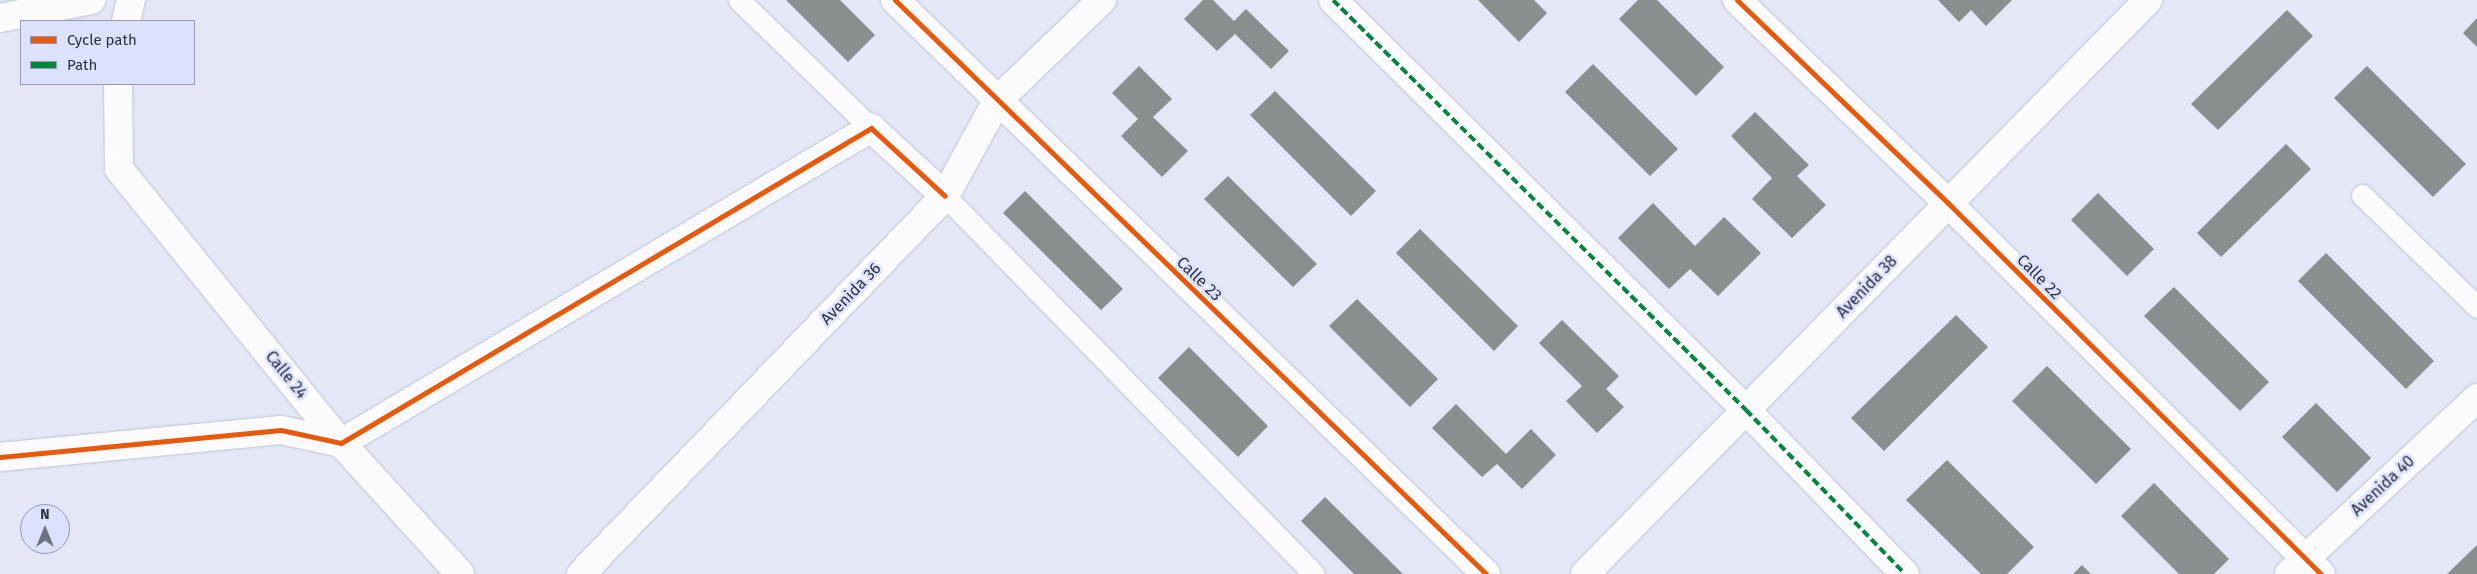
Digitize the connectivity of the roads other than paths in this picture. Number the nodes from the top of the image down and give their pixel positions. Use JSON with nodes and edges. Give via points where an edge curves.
{"nodes":[{"id":1,"x":91,"y":0,"type":"edge"},
{"id":2,"x":131,"y":0,"type":"edge"},
{"id":3,"x":738,"y":0,"type":"edge"},
{"id":4,"x":895,"y":0,"type":"edge"},
{"id":5,"x":1102,"y":0,"type":"edge"},
{"id":6,"x":1333,"y":0,"type":"edge"},
{"id":7,"x":1737,"y":0,"type":"edge"},
{"id":8,"x":2148,"y":0,"type":"edge"},
{"id":9,"x":0,"y":18,"type":"edge"},
{"id":10,"x":126,"y":20,"type":"edge"},
{"id":11,"x":118,"y":85,"type":"edge"},
{"id":12,"x":997,"y":101,"type":"junction"},
{"id":13,"x":871,"y":128,"type":"junction"},
{"id":14,"x":2362,"y":195,"type":"dead end"},
{"id":15,"x":945,"y":196,"type":"junction"},
{"id":16,"x":1948,"y":203,"type":"junction"},
{"id":17,"x":2477,"y":307,"type":"edge"},
{"id":18,"x":2477,"y":398,"type":"edge"},
{"id":19,"x":1746,"y":410,"type":"junction"},
{"id":20,"x":341,"y":443,"type":"junction"},
{"id":21,"x":0,"y":457,"type":"edge"},
{"id":22,"x":2305,"y":569,"type":"edge"},
{"id":23,"x":460,"y":574,"type":"edge"},
{"id":24,"x":581,"y":574,"type":"edge"},
{"id":25,"x":1314,"y":574,"type":"edge"},
{"id":26,"x":1486,"y":574,"type":"edge"},
{"id":27,"x":1585,"y":574,"type":"edge"},
{"id":28,"x":1905,"y":574,"type":"edge"}],
"edges":[{"from":1,"to":9,"type":"street"},
{"from":2,"to":10,"type":"street"},
{"from":3,"to":13,"type":"lane"},
{"from":4,"to":12,"type":"street","name":"Calle 23"},
{"from":5,"to":12,"type":"street","name":"Avenida 36"},
{"from":6,"to":19,"type":"street"},
{"from":7,"to":16,"type":"street","name":"Calle 22"},
{"from":8,"to":16,"type":"street","name":"Avenida 38"},
{"from":11,"to":20,"type":"street","name":"Calle 24","via":[[119,169]]},
{"from":12,"to":15,"type":"street","name":"Avenida 36"},
{"from":12,"to":26,"type":"street","name":"Calle 23"},
{"from":13,"to":15,"type":"street"},
{"from":13,"to":20,"type":"street"},
{"from":14,"to":17,"type":"lane"},
{"from":15,"to":24,"type":"street","name":"Avenida 36"},
{"from":15,"to":25,"type":"lane"},
{"from":16,"to":19,"type":"street","name":"Avenida 38"},
{"from":16,"to":22,"type":"street","name":"Calle 22"},
{"from":18,"to":22,"type":"street","name":"Avenida 40"},
{"from":19,"to":27,"type":"street","name":"Avenida 38"},
{"from":19,"to":28,"type":"street"},
{"from":20,"to":21,"type":"street","via":[[281,430]]},
{"from":20,"to":23,"type":"street","name":"Calle 24"}]}
